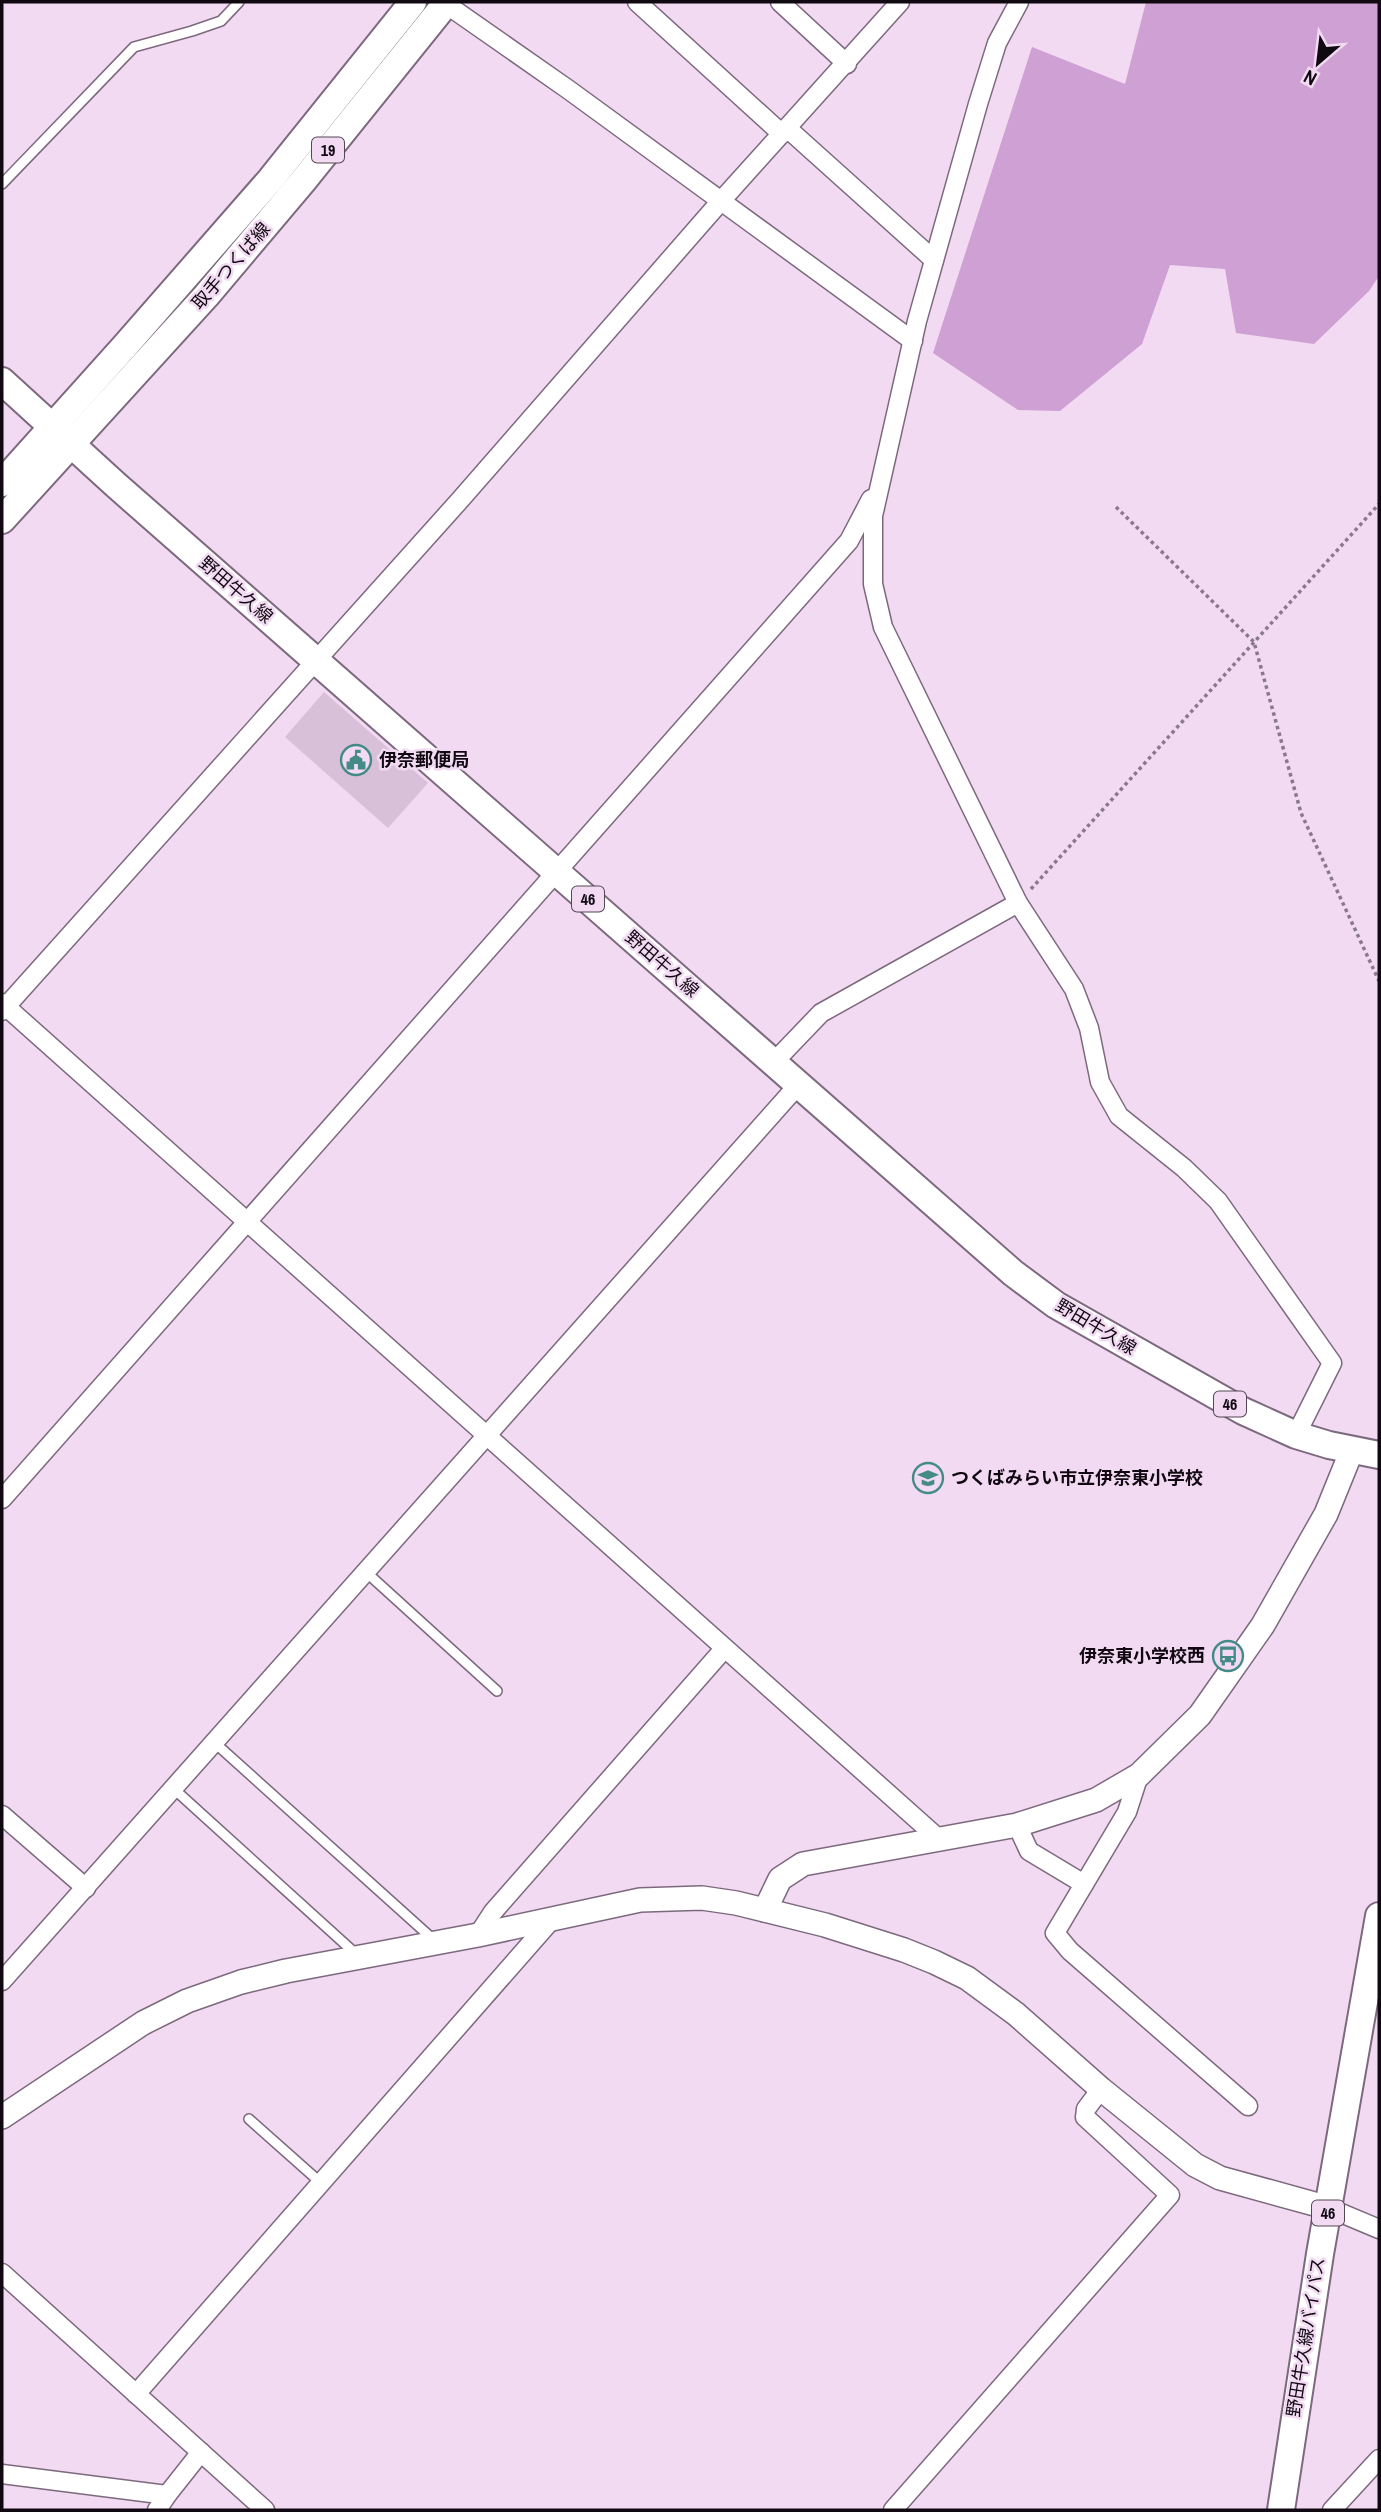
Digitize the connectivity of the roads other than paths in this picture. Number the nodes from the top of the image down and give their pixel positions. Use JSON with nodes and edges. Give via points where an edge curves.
{"nodes":[{"id":1,"x":239,"y":2,"type":"edge"},
{"id":2,"x":413,"y":2,"type":"edge"},
{"id":3,"x":445,"y":2,"type":"edge"},
{"id":4,"x":638,"y":2,"type":"edge"},
{"id":5,"x":780,"y":2,"type":"edge"},
{"id":6,"x":900,"y":2,"type":"edge"},
{"id":7,"x":1014,"y":4,"type":"edge"},
{"id":8,"x":846,"y":64,"type":"junction"},
{"id":9,"x":785,"y":131,"type":"junction"},
{"id":10,"x":2,"y":184,"type":"edge"},
{"id":11,"x":720,"y":202,"type":"junction"},
{"id":12,"x":934,"y":260,"type":"junction"},
{"id":13,"x":913,"y":341,"type":"junction"},
{"id":14,"x":2,"y":381,"type":"edge"},
{"id":15,"x":62,"y":435,"type":"junction"},
{"id":16,"x":881,"y":480,"type":"junction"},
{"id":17,"x":2,"y":483,"type":"edge"},
{"id":18,"x":2,"y":520,"type":"edge"},
{"id":19,"x":315,"y":659,"type":"junction"},
{"id":20,"x":557,"y":873,"type":"junction"},
{"id":21,"x":1018,"y":903,"type":"junction"},
{"id":22,"x":3,"y":1007,"type":"edge"},
{"id":23,"x":774,"y":1062,"type":"junction"},
{"id":24,"x":799,"y":1084,"type":"junction"},
{"id":25,"x":248,"y":1221,"type":"junction"},
{"id":26,"x":1296,"y":1435,"type":"junction"},
{"id":27,"x":487,"y":1436,"type":"junction"},
{"id":28,"x":1352,"y":1450,"type":"junction"},
{"id":29,"x":1379,"y":1455,"type":"edge"},
{"id":30,"x":2,"y":1499,"type":"edge"},
{"id":31,"x":366,"y":1572,"type":"junction"},
{"id":32,"x":724,"y":1649,"type":"junction"},
{"id":33,"x":497,"y":1691,"type":"dead end"},
{"id":34,"x":215,"y":1743,"type":"junction"},
{"id":35,"x":1139,"y":1774,"type":"junction"},
{"id":36,"x":174,"y":1790,"type":"junction"},
{"id":37,"x":2,"y":1815,"type":"edge"},
{"id":38,"x":1017,"y":1825,"type":"junction"},
{"id":39,"x":939,"y":1839,"type":"junction"},
{"id":40,"x":1084,"y":1884,"type":"junction"},
{"id":41,"x":86,"y":1888,"type":"junction"},
{"id":42,"x":765,"y":1909,"type":"junction"},
{"id":43,"x":1379,"y":1916,"type":"edge"},
{"id":44,"x":554,"y":1917,"type":"junction"},
{"id":45,"x":478,"y":1935,"type":"junction"},
{"id":46,"x":437,"y":1942,"type":"junction"},
{"id":47,"x":360,"y":1958,"type":"junction"},
{"id":48,"x":2,"y":1981,"type":"edge"},
{"id":49,"x":1101,"y":2089,"type":"junction"},
{"id":50,"x":1248,"y":2106,"type":"dead end"},
{"id":51,"x":2,"y":2117,"type":"edge"},
{"id":52,"x":248,"y":2119,"type":"dead end"},
{"id":53,"x":321,"y":2183,"type":"junction"},
{"id":54,"x":1329,"y":2208,"type":"junction"},
{"id":55,"x":1379,"y":2229,"type":"edge"},
{"id":56,"x":2,"y":2273,"type":"edge"},
{"id":57,"x":136,"y":2393,"type":"junction"},
{"id":58,"x":201,"y":2452,"type":"junction"},
{"id":59,"x":1379,"y":2459,"type":"edge"},
{"id":60,"x":2,"y":2474,"type":"edge"},
{"id":61,"x":162,"y":2503,"type":"edge"},
{"id":62,"x":265,"y":2510,"type":"edge"},
{"id":63,"x":893,"y":2510,"type":"edge"},
{"id":64,"x":1281,"y":2510,"type":"edge"},
{"id":65,"x":1332,"y":2510,"type":"edge"}],
"edges":[{"from":1,"to":10,"type":"lane","via":[[221,20],[134,47]]},
{"from":2,"to":15,"type":"main road","name":"取手つくば線","number":"19"},
{"from":3,"to":11,"type":"street"},
{"from":3,"to":15,"type":"main road","name":"取手つくば線","number":"19","via":[[206,296]]},
{"from":4,"to":9,"type":"street"},
{"from":5,"to":8,"type":"street"},
{"from":6,"to":8,"type":"street"},
{"from":7,"to":12,"type":"street","via":[[993,55]]},
{"from":8,"to":9,"type":"street"},
{"from":9,"to":11,"type":"street"},
{"from":9,"to":12,"type":"street"},
{"from":11,"to":13,"type":"street"},
{"from":11,"to":19,"type":"street"},
{"from":12,"to":13,"type":"street"},
{"from":13,"to":16,"type":"street"},
{"from":14,"to":15,"type":"main road","name":"野田牛久線","number":"46"},
{"from":15,"to":17,"type":"main road","name":"取手つくば線","number":"19"},
{"from":15,"to":18,"type":"main road","name":"取手つくば線","number":"19"},
{"from":15,"to":19,"type":"main road","name":"野田牛久線","number":"46"},
{"from":16,"to":20,"type":"street","via":[[849,541]]},
{"from":16,"to":21,"type":"street","via":[[873,516],[873,584],[883,627]]},
{"from":19,"to":20,"type":"main road","name":"野田牛久線","number":"46"},
{"from":19,"to":22,"type":"street"},
{"from":20,"to":23,"type":"main road","name":"野田牛久線","number":"46"},
{"from":20,"to":25,"type":"street"},
{"from":21,"to":23,"type":"street","via":[[821,1013]]},
{"from":21,"to":26,"type":"street","via":[[1074,989],[1089,1028],[1100,1082],[1119,1116],[1218,1201],[1332,1363]]},
{"from":22,"to":25,"type":"street"},
{"from":23,"to":24,"type":"main road","name":"野田牛久線","number":"46"},
{"from":24,"to":26,"type":"main road","name":"野田牛久線","number":"46","via":[[1013,1273],[1056,1305],[1242,1411]]},
{"from":24,"to":27,"type":"street"},
{"from":25,"to":27,"type":"street"},
{"from":25,"to":30,"type":"street"},
{"from":26,"to":28,"type":"main road","name":"野田牛久線","number":"46"},
{"from":27,"to":31,"type":"street"},
{"from":27,"to":32,"type":"street"},
{"from":28,"to":29,"type":"main road","name":"野田牛久線","number":"46"},
{"from":28,"to":35,"type":"street","via":[[1326,1514],[1256,1636],[1200,1715]]},
{"from":31,"to":33,"type":"lane"},
{"from":31,"to":34,"type":"street"},
{"from":32,"to":39,"type":"street"},
{"from":32,"to":45,"type":"street"},
{"from":34,"to":36,"type":"street"},
{"from":34,"to":46,"type":"lane"},
{"from":35,"to":38,"type":"street","via":[[1096,1800]]},
{"from":35,"to":40,"type":"street","via":[[1127,1812]]},
{"from":36,"to":41,"type":"street"},
{"from":36,"to":47,"type":"lane"},
{"from":37,"to":41,"type":"street"},
{"from":38,"to":39,"type":"street"},
{"from":38,"to":40,"type":"street","via":[[1029,1851]]},
{"from":39,"to":42,"type":"street","via":[[803,1864],[780,1880]]},
{"from":40,"to":50,"type":"street","via":[[1055,1933]]},
{"from":41,"to":48,"type":"street"},
{"from":42,"to":44,"type":"street","via":[[671,1897]]},
{"from":42,"to":49,"type":"street","via":[[904,1950],[967,1978],[1016,2014]]},
{"from":43,"to":54,"type":"main road","name":"野田牛久線バイパス","number":"46"},
{"from":44,"to":45,"type":"street"},
{"from":44,"to":53,"type":"street"},
{"from":45,"to":46,"type":"street"},
{"from":46,"to":47,"type":"street"},
{"from":47,"to":51,"type":"street","via":[[275,1973],[187,2001],[143,2022]]},
{"from":49,"to":54,"type":"street","via":[[1195,2165],[1220,2178]]},
{"from":49,"to":63,"type":"street","via":[[1084,2117],[1170,2196]]},
{"from":52,"to":53,"type":"lane"},
{"from":53,"to":57,"type":"street"},
{"from":54,"to":55,"type":"street"},
{"from":54,"to":64,"type":"main road","name":"野田牛久線バイパス","number":"46"},
{"from":56,"to":57,"type":"street"},
{"from":57,"to":58,"type":"street"},
{"from":58,"to":61,"type":"street"},
{"from":58,"to":62,"type":"street"},
{"from":59,"to":65,"type":"street"},
{"from":60,"to":61,"type":"street"}]}
